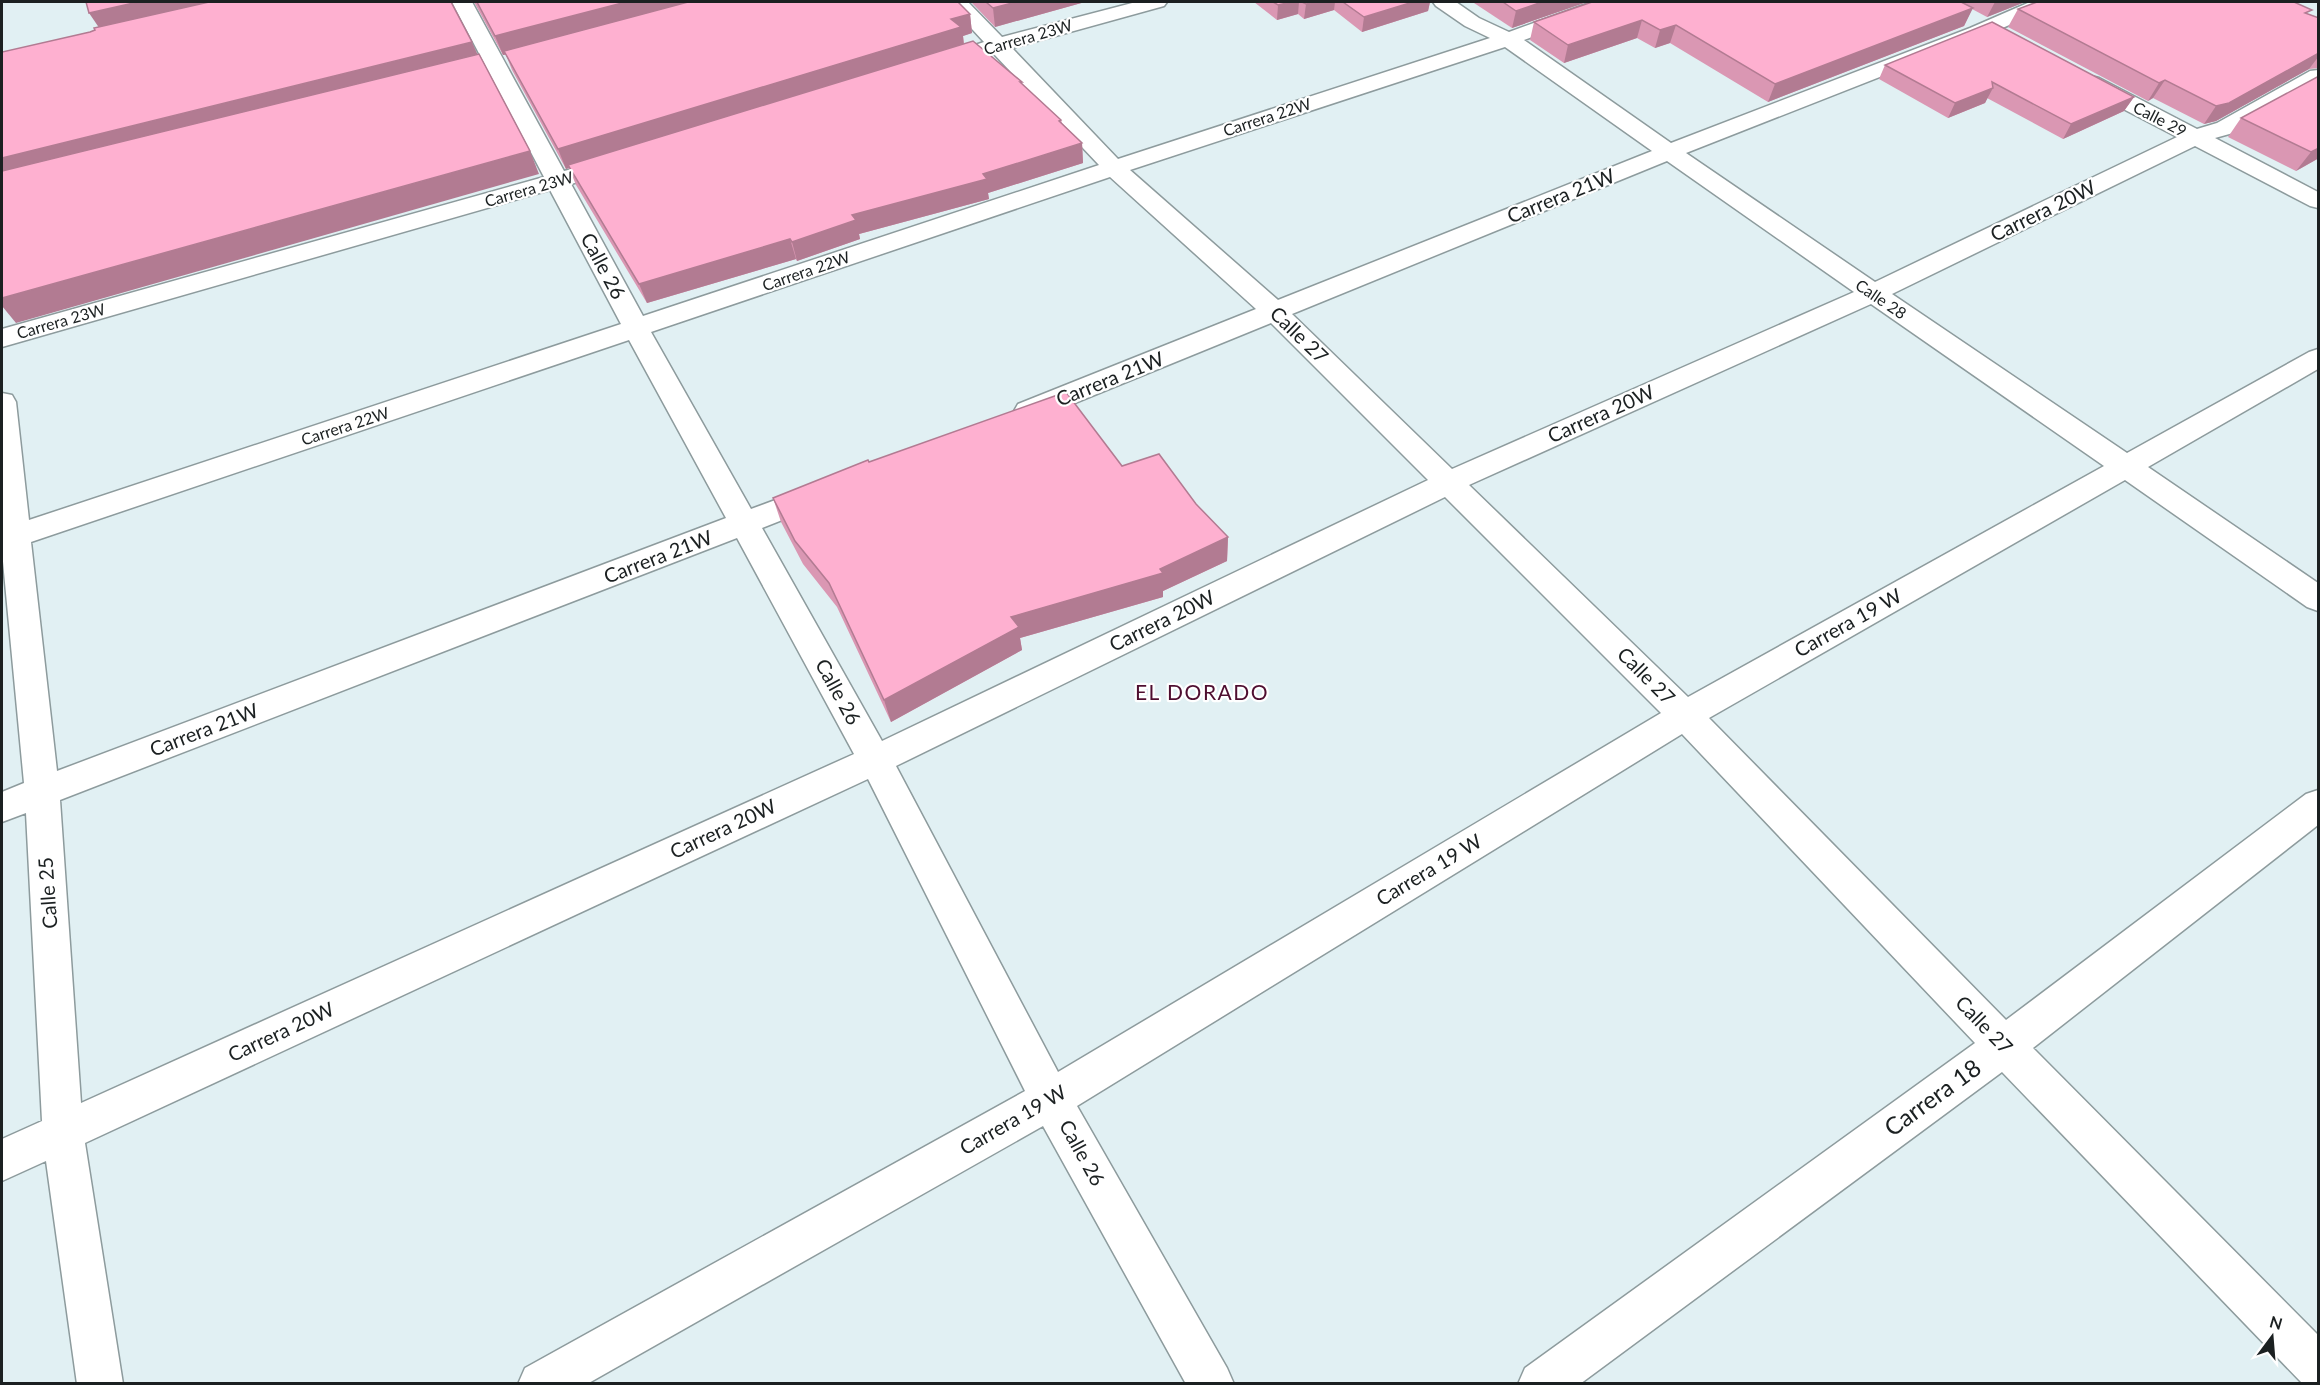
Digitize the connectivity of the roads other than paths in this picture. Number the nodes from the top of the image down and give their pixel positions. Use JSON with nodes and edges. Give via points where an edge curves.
{"nodes":[{"id":1,"x":462,"y":2,"type":"edge"},
{"id":2,"x":957,"y":2,"type":"edge"},
{"id":3,"x":1157,"y":2,"type":"edge"},
{"id":4,"x":1443,"y":2,"type":"edge"},
{"id":5,"x":1610,"y":2,"type":"edge"},
{"id":6,"x":2046,"y":2,"type":"edge"},
{"id":7,"x":1966,"y":15,"type":"edge"},
{"id":8,"x":1988,"y":27,"type":"junction"},
{"id":9,"x":1508,"y":39,"type":"junction"},
{"id":10,"x":2010,"y":39,"type":"edge"},
{"id":11,"x":998,"y":45,"type":"junction"},
{"id":12,"x":953,"y":58,"type":"edge"},
{"id":13,"x":2073,"y":73,"type":"edge"},
{"id":14,"x":2319,"y":76,"type":"edge"},
{"id":15,"x":2195,"y":137,"type":"junction"},
{"id":16,"x":1669,"y":152,"type":"junction"},
{"id":17,"x":603,"y":167,"type":"edge"},
{"id":18,"x":1114,"y":168,"type":"junction"},
{"id":19,"x":558,"y":181,"type":"junction"},
{"id":20,"x":2319,"y":201,"type":"edge"},
{"id":21,"x":1873,"y":294,"type":"junction"},
{"id":22,"x":1276,"y":313,"type":"junction"},
{"id":23,"x":636,"y":328,"type":"junction"},
{"id":24,"x":2,"y":338,"type":"edge"},
{"id":25,"x":2319,"y":358,"type":"edge"},
{"id":26,"x":2,"y":402,"type":"edge"},
{"id":27,"x":1000,"y":422,"type":"edge"},
{"id":28,"x":2126,"y":466,"type":"junction"},
{"id":29,"x":1449,"y":482,"type":"junction"},
{"id":30,"x":845,"y":484,"type":"edge"},
{"id":31,"x":746,"y":524,"type":"junction"},
{"id":32,"x":8,"y":538,"type":"edge"},
{"id":33,"x":2319,"y":599,"type":"edge"},
{"id":34,"x":1685,"y":715,"type":"junction"},
{"id":35,"x":875,"y":760,"type":"junction"},
{"id":36,"x":42,"y":792,"type":"junction"},
{"id":37,"x":2319,"y":804,"type":"edge"},
{"id":38,"x":2,"y":807,"type":"edge"},
{"id":39,"x":2004,"y":1046,"type":"junction"},
{"id":40,"x":1051,"y":1100,"type":"junction"},
{"id":41,"x":63,"y":1132,"type":"junction"},
{"id":42,"x":2,"y":1160,"type":"edge"},
{"id":43,"x":2319,"y":1367,"type":"edge"},
{"id":44,"x":99,"y":1383,"type":"edge"},
{"id":45,"x":542,"y":1383,"type":"edge"},
{"id":46,"x":1211,"y":1383,"type":"edge"},
{"id":47,"x":1541,"y":1383,"type":"edge"}],
"edges":[{"from":1,"to":19,"type":"street","name":"Calle 26"},
{"from":2,"to":11,"type":"street","name":"Calle 27"},
{"from":3,"to":11,"type":"street","name":"Carrera 23W"},
{"from":4,"to":9,"type":"street","name":"Calle 28","via":[[1472,22]]},
{"from":5,"to":9,"type":"street","name":"Carrera 22W"},
{"from":6,"to":8,"type":"street","name":"Carrera 21W"},
{"from":7,"to":8,"type":"street"},
{"from":8,"to":10,"type":"street"},
{"from":8,"to":16,"type":"street","name":"Carrera 21W"},
{"from":9,"to":16,"type":"street","name":"Calle 28"},
{"from":9,"to":18,"type":"street","name":"Carrera 22W"},
{"from":11,"to":12,"type":"street","name":"Carrera 23W"},
{"from":11,"to":18,"type":"street","name":"Calle 27"},
{"from":13,"to":15,"type":"street","name":"Calle 29"},
{"from":14,"to":15,"type":"street","name":"Carrera 20W","via":[[2225,128]]},
{"from":15,"to":20,"type":"street","name":"Calle 29"},
{"from":15,"to":21,"type":"street","name":"Carrera 20W"},
{"from":16,"to":21,"type":"street","name":"Calle 28"},
{"from":16,"to":22,"type":"street","name":"Carrera 21W"},
{"from":17,"to":19,"type":"street","name":"Carrera 23W"},
{"from":18,"to":22,"type":"street","name":"Calle 27"},
{"from":18,"to":23,"type":"street","name":"Carrera 22W"},
{"from":19,"to":23,"type":"street","name":"Calle 26"},
{"from":19,"to":24,"type":"street","name":"Carrera 23W"},
{"from":21,"to":28,"type":"street","name":"Calle 28"},
{"from":21,"to":29,"type":"street","name":"Carrera 20W"},
{"from":22,"to":27,"type":"street","name":"Carrera 21W"},
{"from":22,"to":29,"type":"street","name":"Calle 27"},
{"from":23,"to":31,"type":"street","name":"Calle 26"},
{"from":23,"to":32,"type":"street","name":"Carrera 22W"},
{"from":25,"to":28,"type":"street","name":"Carrera 19 W"},
{"from":26,"to":32,"type":"street","name":"Calle 25"},
{"from":28,"to":33,"type":"street","name":"Calle 28"},
{"from":28,"to":34,"type":"street","name":"Carrera 19 W"},
{"from":29,"to":34,"type":"street","name":"Calle 27"},
{"from":29,"to":35,"type":"street","name":"Carrera 20W"},
{"from":30,"to":31,"type":"street","name":"Carrera 21W"},
{"from":31,"to":35,"type":"street","name":"Calle 26"},
{"from":31,"to":36,"type":"street","name":"Carrera 21W"},
{"from":32,"to":36,"type":"street","name":"Calle 25"},
{"from":34,"to":39,"type":"street","name":"Calle 27"},
{"from":34,"to":40,"type":"street","name":"Carrera 19 W"},
{"from":35,"to":40,"type":"street","name":"Calle 26"},
{"from":35,"to":41,"type":"street","name":"Carrera 20W"},
{"from":36,"to":38,"type":"street","name":"Carrera 21W"},
{"from":36,"to":41,"type":"street","name":"Calle 25"},
{"from":37,"to":39,"type":"street","name":"Carrera 18"},
{"from":39,"to":43,"type":"street","name":"Calle 27"},
{"from":39,"to":47,"type":"street","name":"Carrera 18"},
{"from":40,"to":45,"type":"street","name":"Carrera 19 W"},
{"from":40,"to":46,"type":"street","name":"Calle 26"},
{"from":41,"to":42,"type":"street","name":"Carrera 20W"},
{"from":41,"to":44,"type":"street","name":"Calle 25"}]}
